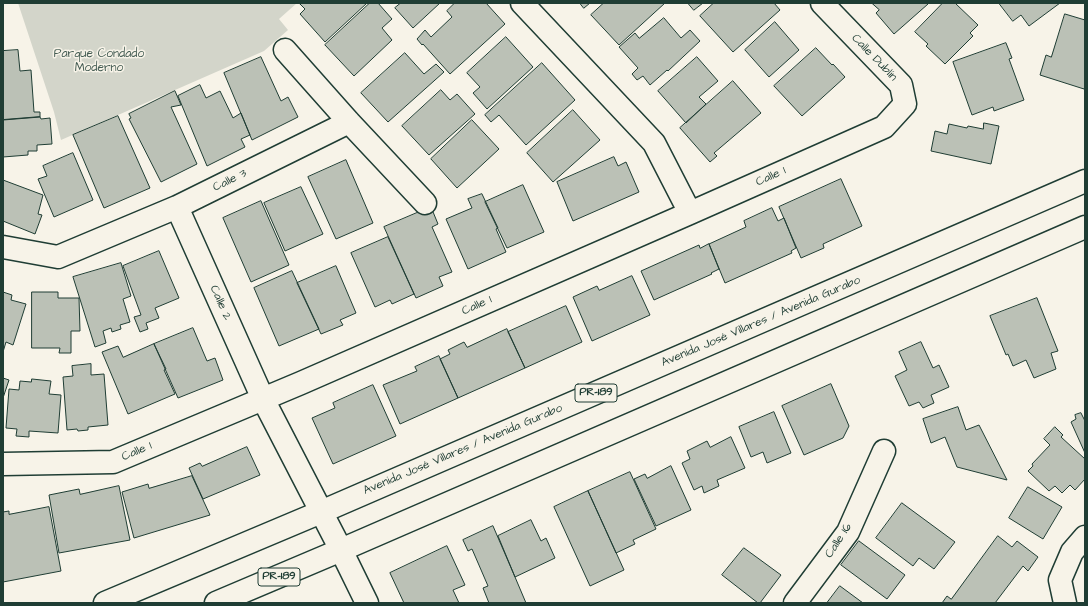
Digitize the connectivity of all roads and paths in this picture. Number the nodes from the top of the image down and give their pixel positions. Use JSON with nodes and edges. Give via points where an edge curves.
{"nodes":[{"id":1,"x":522,"y":3,"type":"edge"},
{"id":2,"x":822,"y":3,"type":"edge"},
{"id":3,"x":285,"y":50,"type":"dead end"},
{"id":4,"x":349,"y":122,"type":"junction"},
{"id":5,"x":851,"y":142,"type":"joint"},
{"id":6,"x":1085,"y":181,"type":"edge"},
{"id":7,"x":425,"y":203,"type":"dead end"},
{"id":8,"x":177,"y":207,"type":"junction"},
{"id":9,"x":690,"y":213,"type":"junction"},
{"id":10,"x":1085,"y":227,"type":"edge"},
{"id":11,"x":3,"y":247,"type":"edge"},
{"id":12,"x":263,"y":399,"type":"junction"},
{"id":13,"x":884,"y":452,"type":"dead end"},
{"id":14,"x":3,"y":464,"type":"edge"},
{"id":15,"x":322,"y":512,"type":"junction"},
{"id":16,"x":1085,"y":536,"type":"edge"},
{"id":17,"x":342,"y":550,"type":"junction"},
{"id":18,"x":105,"y":603,"type":"edge"},
{"id":19,"x":216,"y":603,"type":"edge"},
{"id":20,"x":367,"y":603,"type":"edge"},
{"id":21,"x":795,"y":603,"type":"edge"},
{"id":22,"x":1065,"y":603,"type":"edge"}],
"edges":[{"from":1,"to":9,"type":"street","via":[[654,143]]},
{"from":2,"to":5,"type":"street","name":"Calle Dublín","via":[[901,85],[905,104],[884,127]]},
{"from":3,"to":4,"type":"street"},
{"from":4,"to":7,"type":"street"},
{"from":4,"to":8,"type":"street","name":"Calle 3"},
{"from":5,"to":9,"type":"street","name":"Calle 1"},
{"from":6,"to":15,"type":"street","name":"Avenida José Villares / Avenida Gurabo","number":"PR-189"},
{"from":8,"to":11,"type":"street","name":"Calle 3","via":[[58,257]]},
{"from":8,"to":12,"type":"street","name":"Calle 2"},
{"from":9,"to":12,"type":"street","name":"Calle 1"},
{"from":10,"to":17,"type":"street","number":"PR-189"},
{"from":12,"to":14,"type":"street","name":"Calle 1","via":[[113,462]]},
{"from":12,"to":15,"type":"street"},
{"from":13,"to":21,"type":"street","name":"Calle 16","via":[[848,532]]},
{"from":15,"to":17,"type":"street"},
{"from":15,"to":18,"type":"street","name":"Avenida José Villares / Avenida Gurabo","number":"PR-189"},
{"from":16,"to":22,"type":"street","via":[[1072,552],[1060,580]]},
{"from":17,"to":19,"type":"street","number":"PR-189"},
{"from":17,"to":20,"type":"street"}]}
